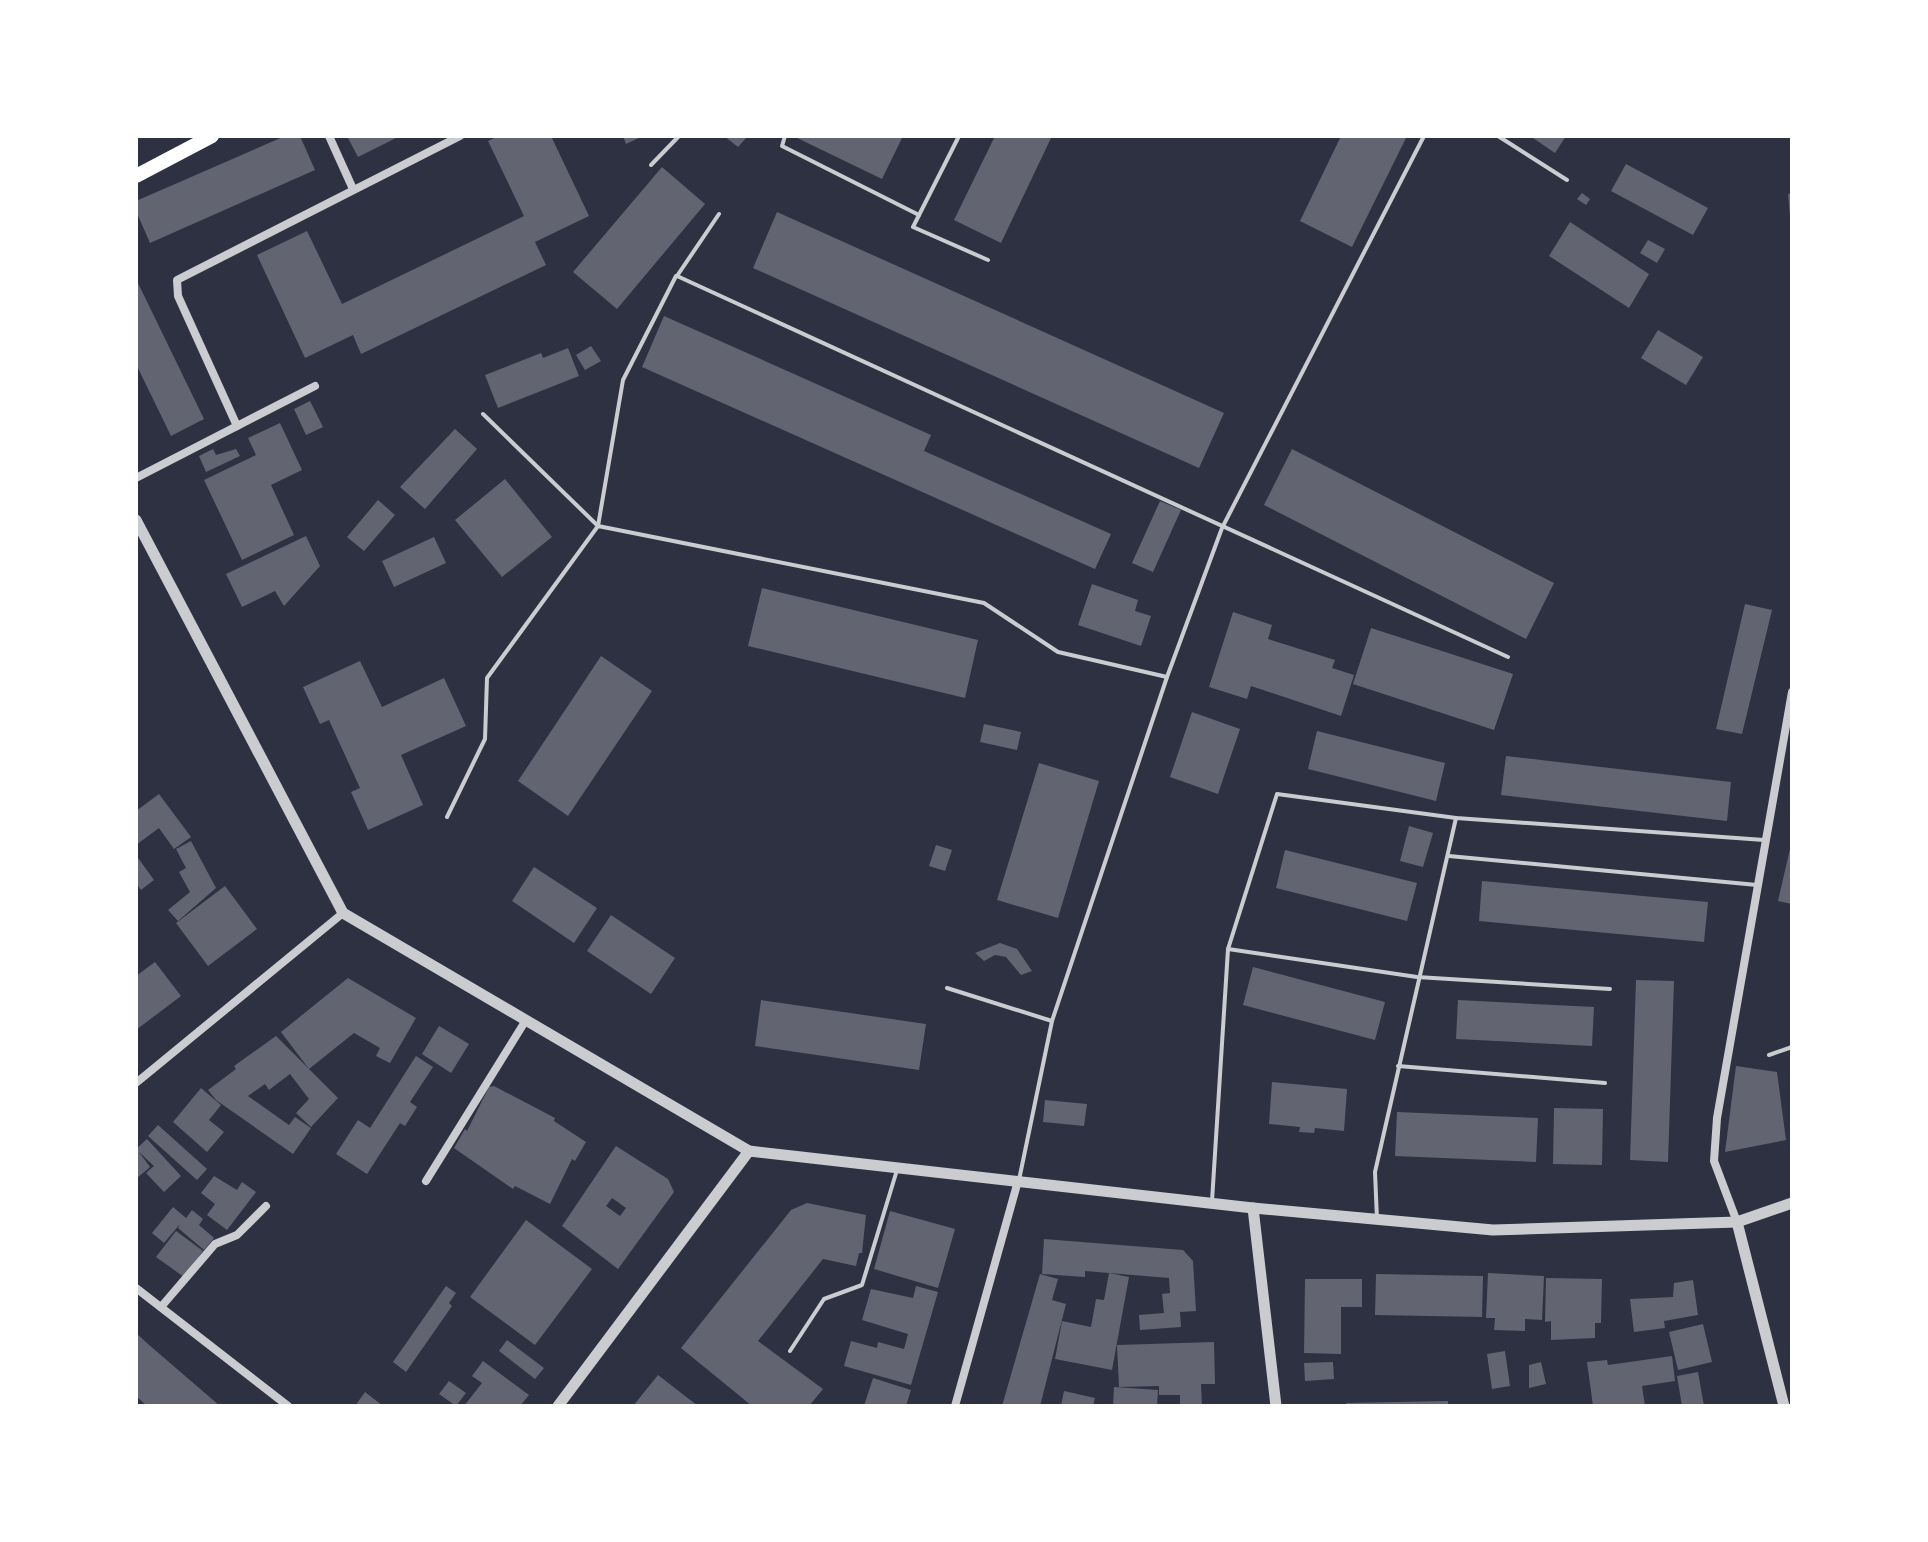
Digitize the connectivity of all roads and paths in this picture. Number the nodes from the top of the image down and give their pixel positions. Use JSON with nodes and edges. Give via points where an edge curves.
{"nodes":[{"id":1,"x":212,"y":136,"type":"edge"},
{"id":2,"x":329,"y":136,"type":"edge"},
{"id":3,"x":460,"y":136,"type":"edge"},
{"id":4,"x":679,"y":136,"type":"edge"},
{"id":5,"x":785,"y":136,"type":"edge"},
{"id":6,"x":959,"y":136,"type":"edge"},
{"id":7,"x":1424,"y":136,"type":"edge"},
{"id":8,"x":1498,"y":136,"type":"edge"},
{"id":9,"x":651,"y":165,"type":"dead end"},
{"id":10,"x":136,"y":176,"type":"edge"},
{"id":11,"x":1567,"y":180,"type":"dead end"},
{"id":12,"x":353,"y":189,"type":"junction"},
{"id":13,"x":719,"y":214,"type":"dead end"},
{"id":14,"x":919,"y":215,"type":"junction"},
{"id":15,"x":988,"y":260,"type":"dead end"},
{"id":16,"x":677,"y":276,"type":"junction"},
{"id":17,"x":315,"y":386,"type":"dead end"},
{"id":18,"x":483,"y":414,"type":"dead end"},
{"id":19,"x":237,"y":426,"type":"junction"},
{"id":20,"x":136,"y":478,"type":"edge"},
{"id":21,"x":136,"y":520,"type":"edge"},
{"id":22,"x":598,"y":526,"type":"junction"},
{"id":23,"x":1222,"y":528,"type":"junction"},
{"id":24,"x":1508,"y":657,"type":"dead end"},
{"id":25,"x":1167,"y":677,"type":"junction"},
{"id":26,"x":1792,"y":692,"type":"edge"},
{"id":27,"x":447,"y":817,"type":"dead end"},
{"id":28,"x":1456,"y":818,"type":"junction"},
{"id":29,"x":1764,"y":840,"type":"junction"},
{"id":30,"x":1447,"y":856,"type":"junction"},
{"id":31,"x":1757,"y":885,"type":"junction"},
{"id":32,"x":343,"y":913,"type":"junction"},
{"id":33,"x":1228,"y":949,"type":"junction"},
{"id":34,"x":1417,"y":977,"type":"junction"},
{"id":35,"x":947,"y":988,"type":"dead end"},
{"id":36,"x":1610,"y":989,"type":"dead end"},
{"id":37,"x":526,"y":1020,"type":"junction"},
{"id":38,"x":1052,"y":1021,"type":"junction"},
{"id":39,"x":1792,"y":1047,"type":"edge"},
{"id":40,"x":1769,"y":1055,"type":"dead end"},
{"id":41,"x":1398,"y":1066,"type":"junction"},
{"id":42,"x":136,"y":1083,"type":"edge"},
{"id":43,"x":1605,"y":1083,"type":"dead end"},
{"id":44,"x":749,"y":1151,"type":"junction"},
{"id":45,"x":897,"y":1168,"type":"junction"},
{"id":46,"x":426,"y":1181,"type":"dead end"},
{"id":47,"x":1018,"y":1181,"type":"junction"},
{"id":48,"x":1212,"y":1203,"type":"junction"},
{"id":49,"x":1792,"y":1203,"type":"edge"},
{"id":50,"x":266,"y":1206,"type":"dead end"},
{"id":51,"x":1253,"y":1208,"type":"junction"},
{"id":52,"x":1377,"y":1219,"type":"junction"},
{"id":53,"x":1737,"y":1222,"type":"junction"},
{"id":54,"x":136,"y":1288,"type":"edge"},
{"id":55,"x":161,"y":1307,"type":"junction"},
{"id":56,"x":790,"y":1351,"type":"dead end"},
{"id":57,"x":288,"y":1406,"type":"edge"},
{"id":58,"x":558,"y":1406,"type":"edge"},
{"id":59,"x":955,"y":1406,"type":"edge"},
{"id":60,"x":1276,"y":1406,"type":"edge"},
{"id":61,"x":1784,"y":1406,"type":"edge"}],
"edges":[{"from":1,"to":10,"type":"main road"},
{"from":2,"to":12,"type":"street"},
{"from":3,"to":12,"type":"street"},
{"from":4,"to":9,"type":"lane"},
{"from":5,"to":14,"type":"lane","via":[[782,146]]},
{"from":6,"to":14,"type":"lane"},
{"from":7,"to":23,"type":"lane"},
{"from":8,"to":11,"type":"lane"},
{"from":12,"to":19,"type":"street","via":[[177,280],[178,296]]},
{"from":13,"to":16,"type":"lane"},
{"from":14,"to":15,"type":"lane","via":[[913,227]]},
{"from":16,"to":22,"type":"lane","via":[[623,380]]},
{"from":16,"to":23,"type":"lane"},
{"from":17,"to":19,"type":"street"},
{"from":18,"to":22,"type":"lane"},
{"from":19,"to":20,"type":"street"},
{"from":21,"to":32,"type":"street"},
{"from":22,"to":25,"type":"lane","via":[[984,603],[1058,652]]},
{"from":22,"to":27,"type":"lane","via":[[487,678],[485,739]]},
{"from":23,"to":24,"type":"lane"},
{"from":23,"to":25,"type":"lane"},
{"from":25,"to":38,"type":"lane"},
{"from":26,"to":29,"type":"street"},
{"from":28,"to":29,"type":"lane"},
{"from":28,"to":30,"type":"lane"},
{"from":28,"to":33,"type":"lane","via":[[1277,794]]},
{"from":29,"to":31,"type":"street"},
{"from":30,"to":31,"type":"lane"},
{"from":30,"to":34,"type":"lane"},
{"from":31,"to":53,"type":"street","via":[[1714,1161]]},
{"from":32,"to":37,"type":"street"},
{"from":32,"to":42,"type":"street"},
{"from":33,"to":34,"type":"lane"},
{"from":33,"to":48,"type":"lane"},
{"from":34,"to":36,"type":"lane"},
{"from":34,"to":41,"type":"lane"},
{"from":35,"to":38,"type":"lane"},
{"from":37,"to":44,"type":"street"},
{"from":37,"to":46,"type":"street"},
{"from":38,"to":47,"type":"lane"},
{"from":39,"to":40,"type":"lane"},
{"from":41,"to":43,"type":"lane"},
{"from":41,"to":52,"type":"lane","via":[[1375,1172]]},
{"from":44,"to":45,"type":"street"},
{"from":44,"to":58,"type":"street"},
{"from":45,"to":47,"type":"street"},
{"from":45,"to":56,"type":"lane","via":[[862,1285],[824,1299]]},
{"from":47,"to":48,"type":"street"},
{"from":47,"to":59,"type":"street"},
{"from":48,"to":51,"type":"street"},
{"from":49,"to":53,"type":"street"},
{"from":50,"to":55,"type":"street","via":[[237,1235],[215,1244]]},
{"from":51,"to":52,"type":"street"},
{"from":51,"to":60,"type":"street"},
{"from":52,"to":53,"type":"street","via":[[1493,1230]]},
{"from":53,"to":61,"type":"street"},
{"from":54,"to":55,"type":"street"},
{"from":55,"to":57,"type":"street"}]}
